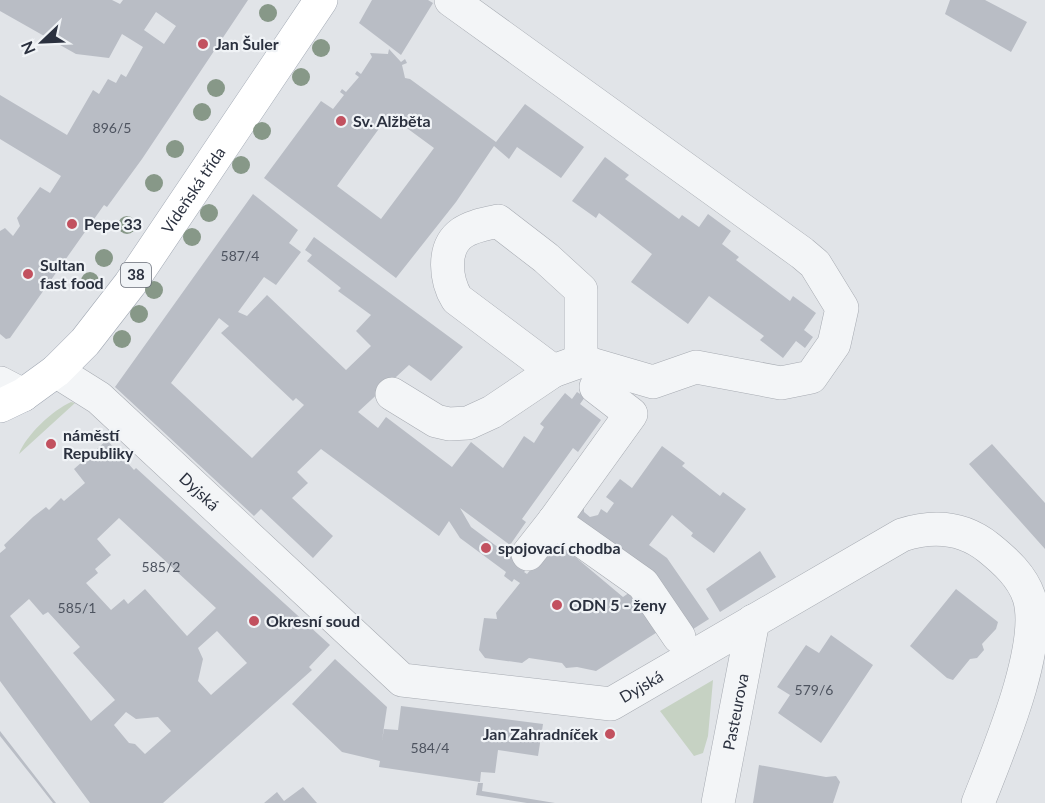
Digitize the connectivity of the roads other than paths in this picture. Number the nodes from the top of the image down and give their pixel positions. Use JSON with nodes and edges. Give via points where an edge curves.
{"nodes":[{"id":1,"x":321,"y":0,"type":"edge"},
{"id":2,"x":451,"y":0,"type":"edge"},
{"id":3,"x":56,"y":371,"type":"junction"},
{"id":4,"x":577,"y":373,"type":"junction"},
{"id":5,"x":392,"y":394,"type":"dead end"},
{"id":6,"x":8,"y":395,"type":"edge"},
{"id":7,"x":554,"y":521,"type":"junction"},
{"id":8,"x":528,"y":554,"type":"dead end"},
{"id":9,"x":753,"y":621,"type":"junction"},
{"id":10,"x":678,"y":637,"type":"dead end"},
{"id":11,"x":718,"y":803,"type":"edge"},
{"id":12,"x":978,"y":803,"type":"edge"}],
"edges":[{"from":1,"to":3,"type":"main road","name":"Vídeňská třída","number":"38","via":[[130,284],[75,355]]},
{"from":2,"to":4,"type":"street","via":[[802,253],[815,264],[842,308],[834,344],[811,376],[781,383],[696,367],[653,382]]},
{"from":3,"to":6,"type":"main road","number":"38"},
{"from":3,"to":9,"type":"street","name":"Dyjská","via":[[99,398],[402,680],[611,704]]},
{"from":4,"to":5,"type":"street","via":[[521,390],[492,412],[468,423],[436,421]]},
{"from":4,"to":7,"type":"street","via":[[631,414]]},
{"from":7,"to":8,"type":"street"},
{"from":7,"to":10,"type":"street","via":[[643,584]]},
{"from":9,"to":11,"type":"street","name":"Pasteurova"},
{"from":9,"to":12,"type":"street","name":"Dyjská","via":[[902,535],[920,529],[956,531],[979,540],[1002,558],[1019,577],[1029,597],[1032,643]]}]}
